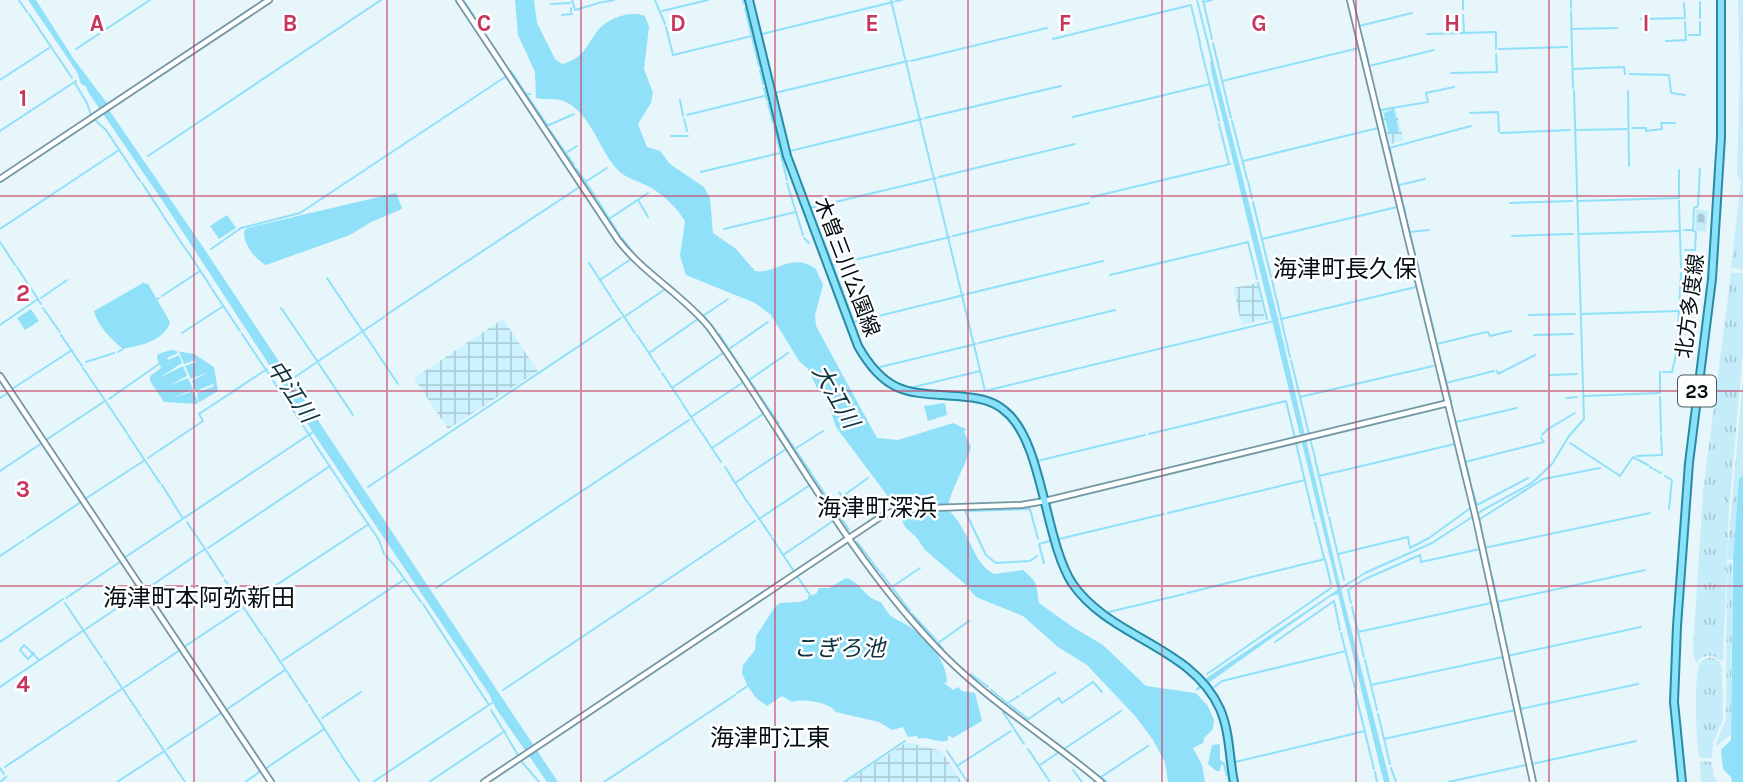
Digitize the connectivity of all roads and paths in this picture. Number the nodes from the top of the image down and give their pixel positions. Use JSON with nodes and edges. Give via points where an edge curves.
{"nodes":[{"id":1,"x":268,"y":0,"type":"edge"},
{"id":2,"x":458,"y":0,"type":"edge"},
{"id":3,"x":749,"y":0,"type":"edge"},
{"id":4,"x":1350,"y":0,"type":"edge"},
{"id":5,"x":1721,"y":0,"type":"edge"},
{"id":6,"x":0,"y":179,"type":"edge"},
{"id":7,"x":0,"y":376,"type":"edge"},
{"id":8,"x":1448,"y":403,"type":"junction"},
{"id":9,"x":1045,"y":501,"type":"junction"},
{"id":10,"x":849,"y":538,"type":"junction"},
{"id":11,"x":271,"y":782,"type":"edge"},
{"id":12,"x":484,"y":782,"type":"edge"},
{"id":13,"x":1101,"y":782,"type":"edge"},
{"id":14,"x":1234,"y":782,"type":"edge"},
{"id":15,"x":1533,"y":782,"type":"edge"},
{"id":16,"x":1682,"y":782,"type":"edge"}],
"edges":[{"from":1,"to":6,"type":"street"},
{"from":2,"to":10,"type":"street","via":[[618,240],[709,327]]},
{"from":3,"to":9,"type":"main road","name":"木曽三川公園線","via":[[787,156],[865,359],[886,381],[908,391],[977,398],[1004,409],[1025,439]]},
{"from":4,"to":8,"type":"street"},
{"from":5,"to":16,"type":"main road","name":"北方多度線","number":"23","via":[[1721,137],[1712,279],[1689,463],[1677,626],[1674,702]]},
{"from":7,"to":11,"type":"street"},
{"from":8,"to":9,"type":"street"},
{"from":8,"to":15,"type":"street"},
{"from":9,"to":10,"type":"street","via":[[895,510]]},
{"from":9,"to":14,"type":"main road","name":"木曽三川公園線","via":[[1061,562],[1079,592],[1188,668],[1217,703]]},
{"from":10,"to":12,"type":"street"},
{"from":10,"to":13,"type":"street","via":[[907,615],[952,663]]}]}
